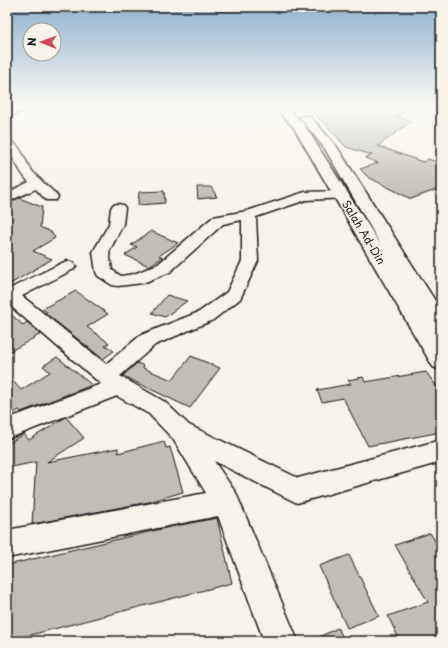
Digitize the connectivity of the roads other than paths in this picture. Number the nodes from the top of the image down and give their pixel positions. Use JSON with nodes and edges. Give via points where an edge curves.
{"nodes":[{"id":1,"x":306,"y":137,"type":"edge"},
{"id":2,"x":323,"y":137,"type":"edge"},
{"id":3,"x":7,"y":143,"type":"edge"},
{"id":4,"x":20,"y":159,"type":"junction"},
{"id":5,"x":7,"y":165,"type":"edge"},
{"id":6,"x":38,"y":184,"type":"junction"},
{"id":7,"x":342,"y":195,"type":"junction"},
{"id":8,"x":51,"y":197,"type":"dead end"},
{"id":9,"x":7,"y":198,"type":"edge"},
{"id":10,"x":118,"y":208,"type":"dead end"},
{"id":11,"x":249,"y":214,"type":"junction"},
{"id":12,"x":68,"y":266,"type":"dead end"},
{"id":13,"x":8,"y":296,"type":"edge"},
{"id":14,"x":441,"y":326,"type":"edge"},
{"id":15,"x":441,"y":361,"type":"edge"},
{"id":16,"x":112,"y":381,"type":"junction"},
{"id":17,"x":7,"y":430,"type":"edge"},
{"id":18,"x":181,"y":432,"type":"junction"},
{"id":19,"x":441,"y":451,"type":"edge"},
{"id":20,"x":226,"y":502,"type":"junction"},
{"id":21,"x":7,"y":544,"type":"edge"},
{"id":22,"x":281,"y":641,"type":"edge"}],
"edges":[{"from":1,"to":7,"type":"highway","name":"Salah Ad-Din"},
{"from":2,"to":14,"type":"highway","name":"Salah Ad-Din","via":[[332,147]]},
{"from":3,"to":4,"type":"street"},
{"from":4,"to":5,"type":"street"},
{"from":4,"to":6,"type":"street","via":[[26,172]]},
{"from":6,"to":8,"type":"street"},
{"from":6,"to":9,"type":"street"},
{"from":7,"to":11,"type":"street","via":[[305,196]]},
{"from":7,"to":15,"type":"highway","name":"Salah Ad-Din"},
{"from":10,"to":11,"type":"street","via":[[116,224],[101,252],[104,272],[118,281],[137,279],[164,268],[218,220]]},
{"from":11,"to":16,"type":"street","via":[[250,261],[234,295],[206,316],[148,340]]},
{"from":12,"to":13,"type":"street"},
{"from":13,"to":16,"type":"street"},
{"from":16,"to":17,"type":"street"},
{"from":16,"to":18,"type":"street","via":[[157,408]]},
{"from":18,"to":19,"type":"street","via":[[297,491]]},
{"from":18,"to":20,"type":"street"},
{"from":20,"to":21,"type":"street"},
{"from":20,"to":22,"type":"street"}]}
